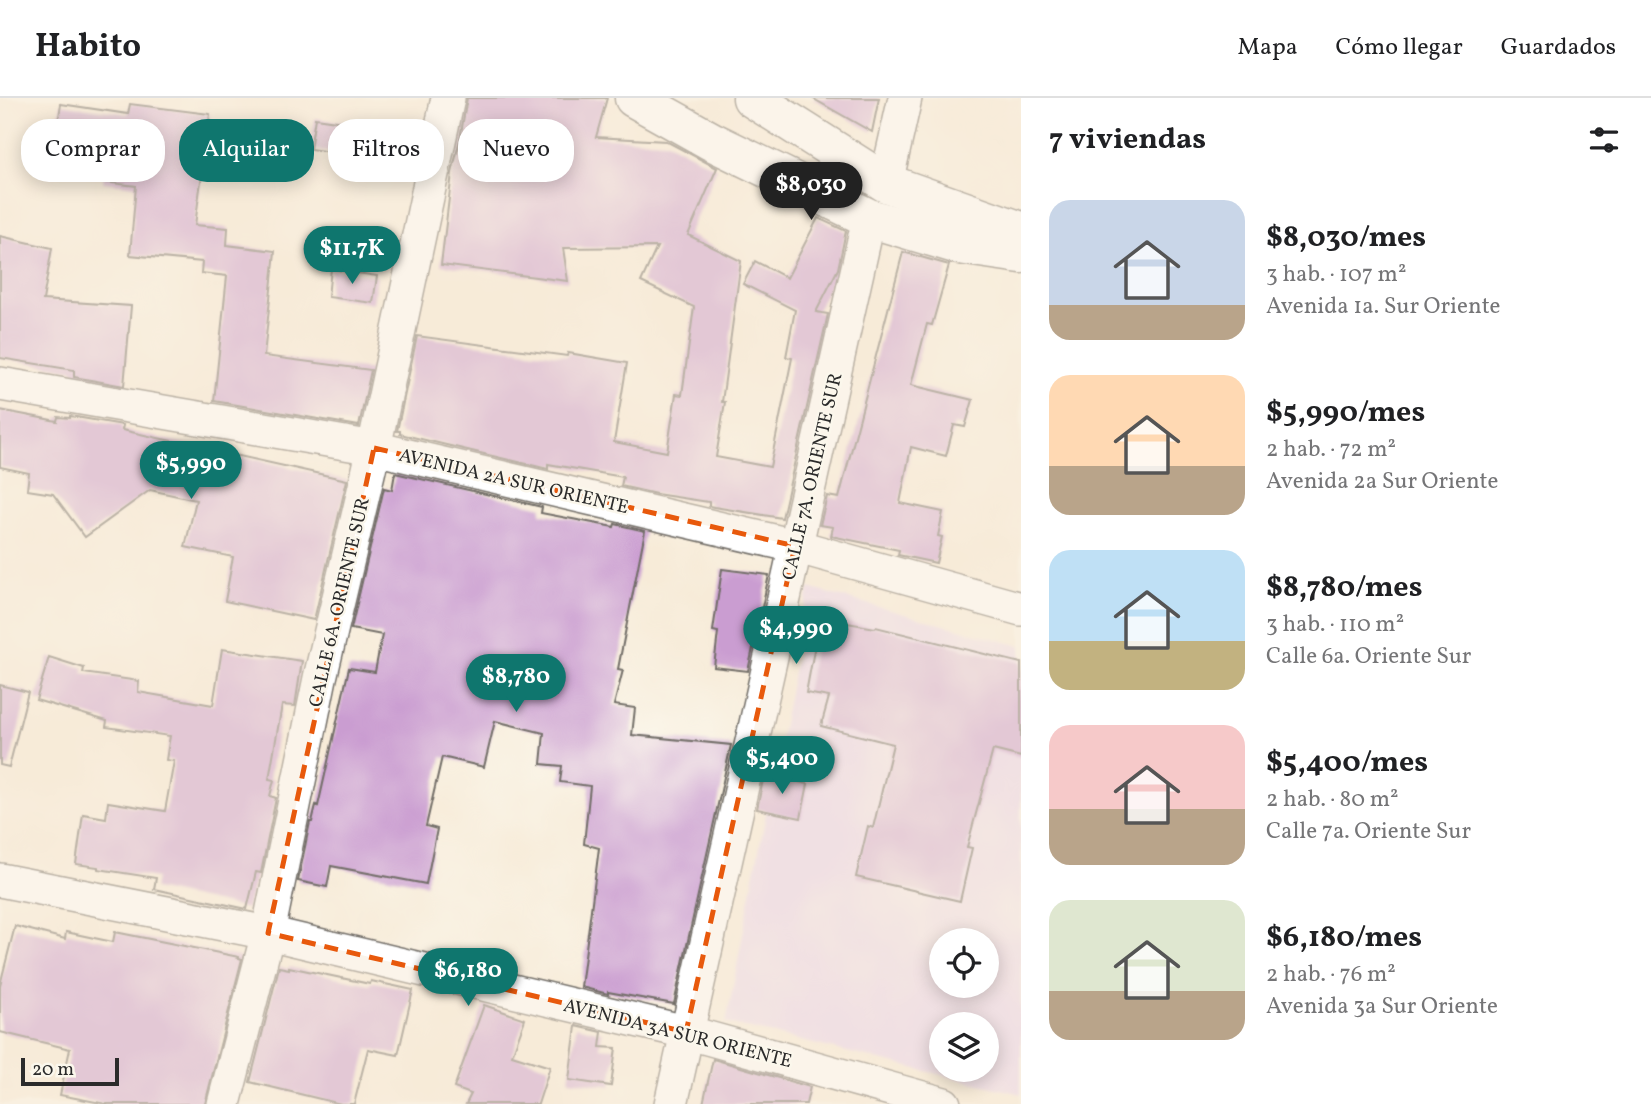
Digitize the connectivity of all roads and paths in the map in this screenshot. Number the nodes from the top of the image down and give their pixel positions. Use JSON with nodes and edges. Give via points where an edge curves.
{"nodes":[{"id":1,"x":448,"y":98,"type":"edge"},
{"id":2,"x":634,"y":98,"type":"edge"},
{"id":3,"x":752,"y":98,"type":"edge"},
{"id":4,"x":905,"y":98,"type":"edge"},
{"id":5,"x":886,"y":183,"type":"junction"},
{"id":6,"x":869,"y":218,"type":"junction"},
{"id":7,"x":1021,"y":232,"type":"edge"},
{"id":8,"x":1021,"y":254,"type":"edge"},
{"id":9,"x":0,"y":384,"type":"edge"},
{"id":10,"x":374,"y":447,"type":"junction"},
{"id":11,"x":795,"y":546,"type":"junction"},
{"id":12,"x":1021,"y":609,"type":"edge"},
{"id":13,"x":0,"y":880,"type":"edge"},
{"id":14,"x":268,"y":933,"type":"junction"},
{"id":15,"x":686,"y":1032,"type":"junction"},
{"id":16,"x":224,"y":1104,"type":"edge"},
{"id":17,"x":671,"y":1104,"type":"edge"},
{"id":18,"x":944,"y":1104,"type":"edge"}],
"edges":[{"from":1,"to":10,"type":"street","name":"CALLE 6A. ORIENTE SUR"},
{"from":2,"to":6,"type":"street"},
{"from":3,"to":5,"type":"street"},
{"from":4,"to":5,"type":"street"},
{"from":5,"to":7,"type":"street"},
{"from":6,"to":8,"type":"street","via":[[959,245]]},
{"from":6,"to":11,"type":"street","name":"CALLE 7A. ORIENTE SUR"},
{"from":9,"to":10,"type":"street","name":"AVENIDA 2A SUR ORIENTE"},
{"from":10,"to":11,"type":"street","name":"AVENIDA 2A SUR ORIENTE"},
{"from":10,"to":14,"type":"street","name":"CALLE 6A. ORIENTE SUR","via":[[320,678]]},
{"from":11,"to":12,"type":"street","name":"AVENIDA 2A SUR ORIENTE"},
{"from":11,"to":15,"type":"street","name":"CALLE 7A. ORIENTE SUR"},
{"from":13,"to":14,"type":"street","name":"AVENIDA 3A SUR ORIENTE"},
{"from":14,"to":15,"type":"street","name":"AVENIDA 3A SUR ORIENTE"},
{"from":14,"to":16,"type":"street","name":"CALLE 6A. ORIENTE SUR"},
{"from":15,"to":17,"type":"street","name":"CALLE 7A. ORIENTE SUR"},
{"from":15,"to":18,"type":"street","name":"AVENIDA 3A SUR ORIENTE"}]}
